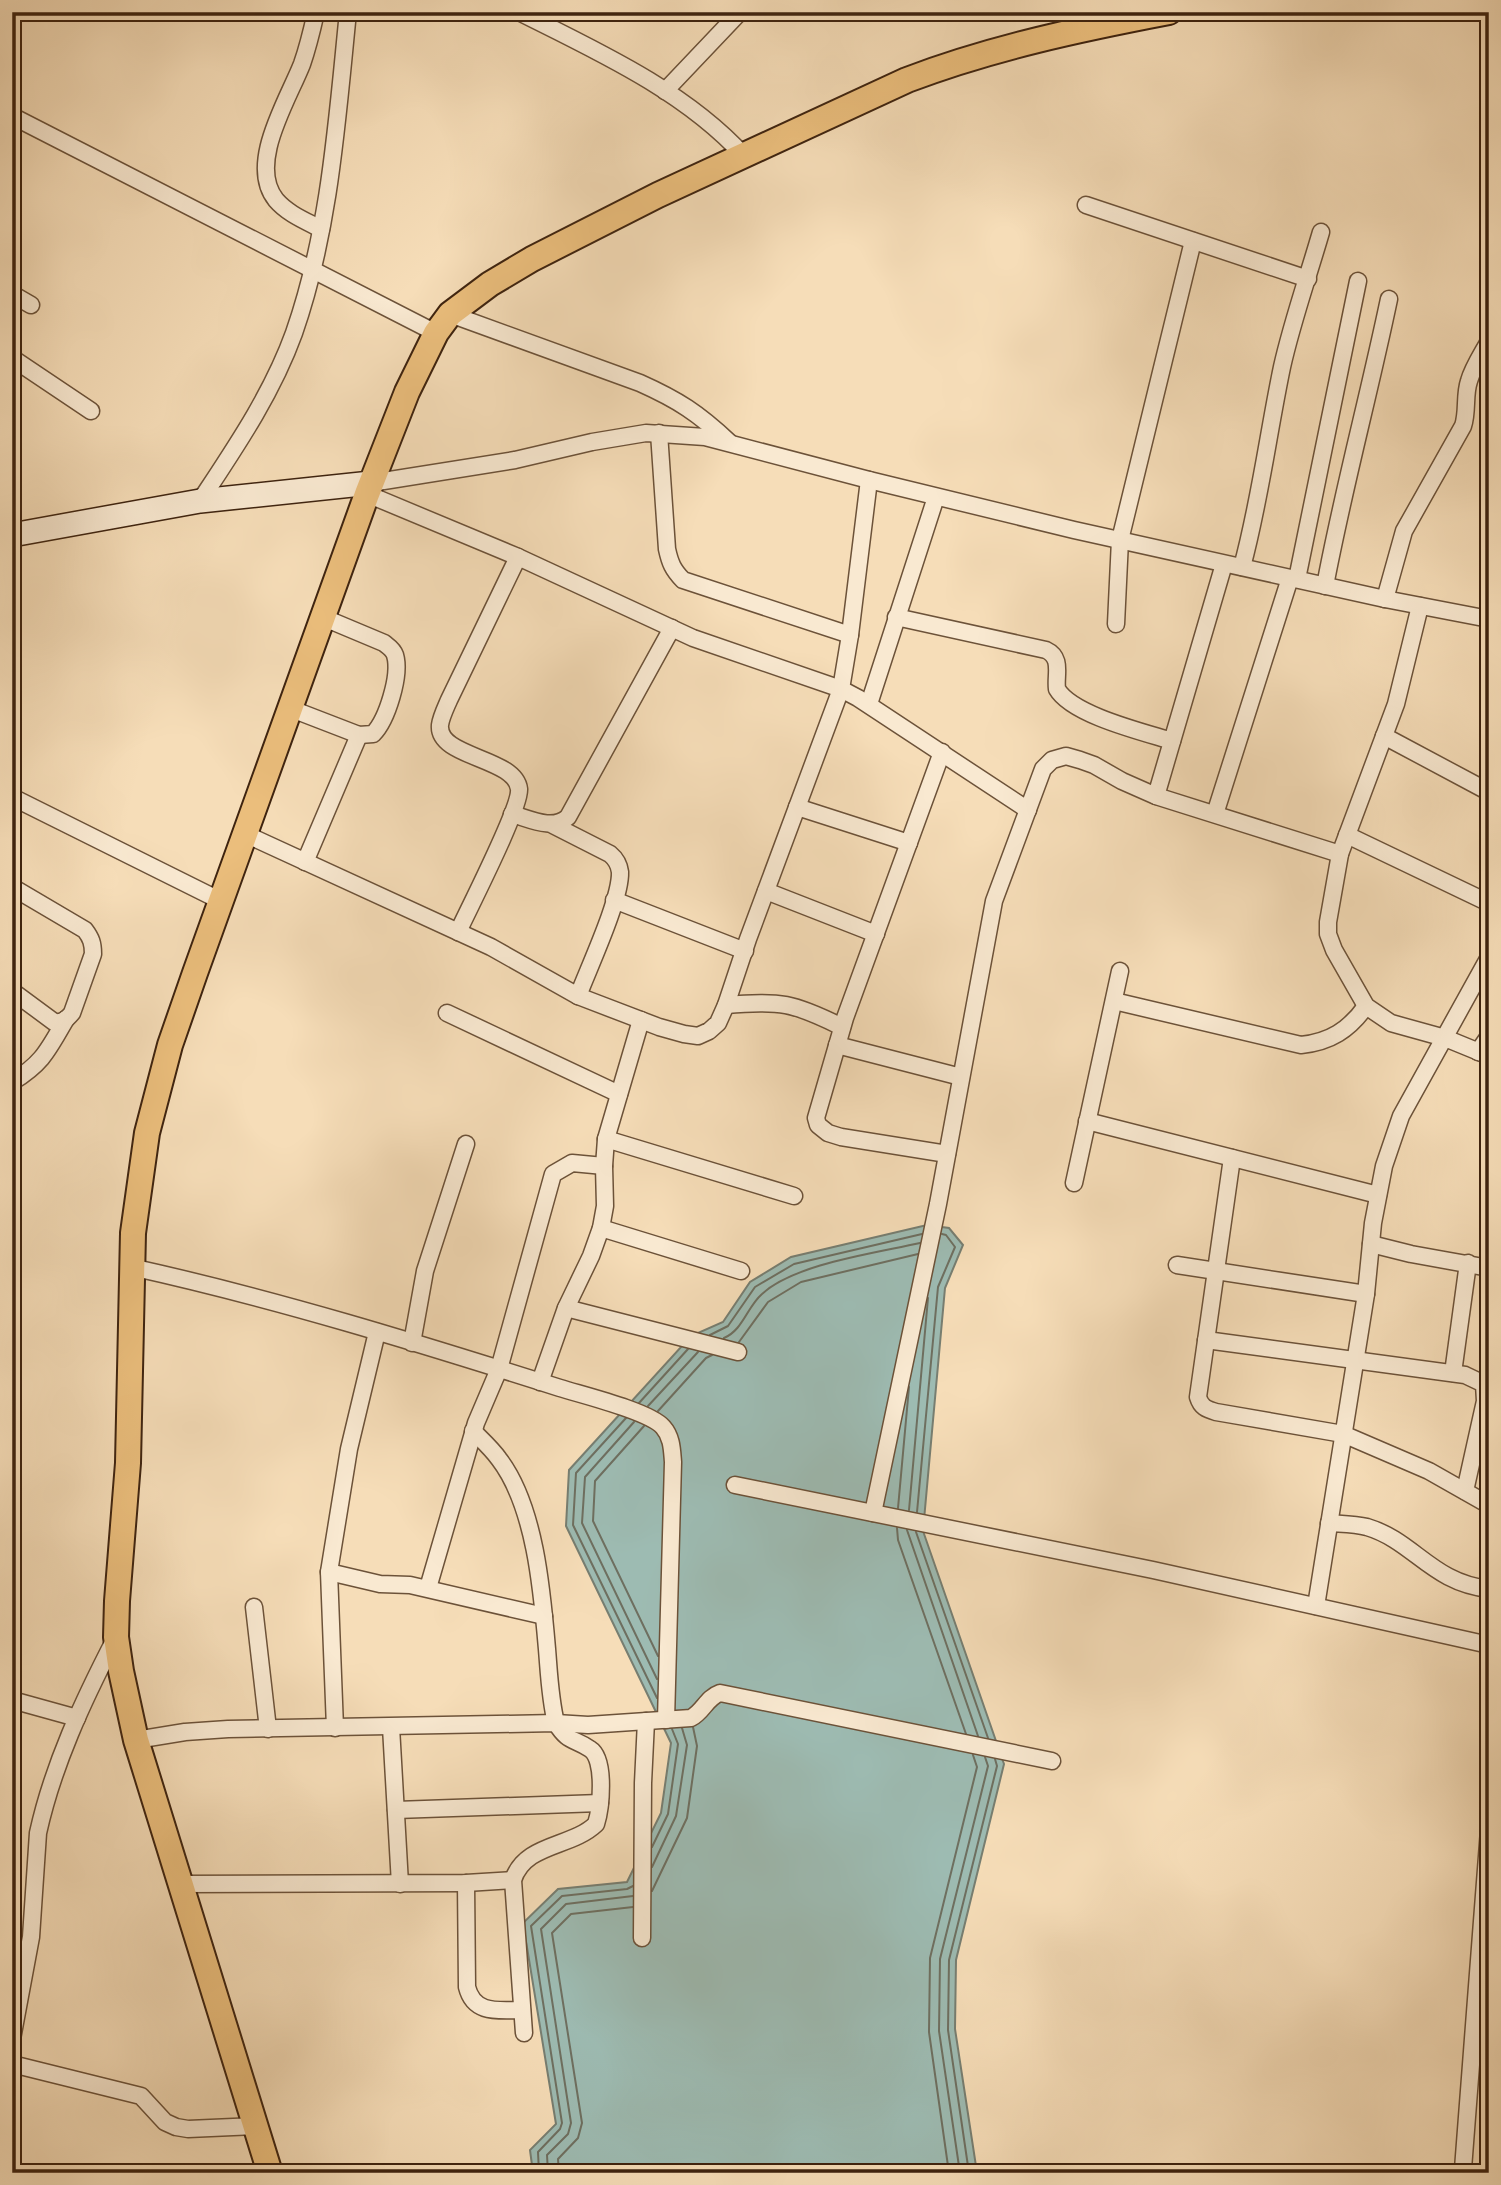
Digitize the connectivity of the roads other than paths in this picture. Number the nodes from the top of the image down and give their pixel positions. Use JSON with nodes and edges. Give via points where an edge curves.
{"nodes":[{"id":1,"x":316,"y":12,"type":"edge"},
{"id":2,"x":348,"y":12,"type":"edge"},
{"id":3,"x":519,"y":12,"type":"edge"},
{"id":4,"x":740,"y":12,"type":"edge"},
{"id":5,"x":1169,"y":12,"type":"edge"},
{"id":6,"x":665,"y":91,"type":"junction"},
{"id":7,"x":12,"y":116,"type":"edge"},
{"id":8,"x":744,"y":156,"type":"junction"},
{"id":9,"x":1086,"y":205,"type":"dead end"},
{"id":10,"x":321,"y":229,"type":"junction"},
{"id":11,"x":1321,"y":232,"type":"dead end"},
{"id":12,"x":1192,"y":241,"type":"junction"},
{"id":13,"x":312,"y":270,"type":"junction"},
{"id":14,"x":1308,"y":279,"type":"junction"},
{"id":15,"x":1359,"y":281,"type":"dead end"},
{"id":16,"x":12,"y":294,"type":"edge"},
{"id":17,"x":1389,"y":299,"type":"dead end"},
{"id":18,"x":31,"y":305,"type":"dead end"},
{"id":19,"x":443,"y":323,"type":"junction"},
{"id":20,"x":1489,"y":341,"type":"edge"},
{"id":21,"x":12,"y":358,"type":"edge"},
{"id":22,"x":91,"y":411,"type":"dead end"},
{"id":23,"x":659,"y":433,"type":"junction"},
{"id":24,"x":731,"y":444,"type":"junction"},
{"id":25,"x":869,"y":481,"type":"junction"},
{"id":26,"x":369,"y":488,"type":"junction"},
{"id":27,"x":936,"y":497,"type":"junction"},
{"id":28,"x":200,"y":501,"type":"junction"},
{"id":29,"x":12,"y":536,"type":"edge"},
{"id":30,"x":1120,"y":540,"type":"junction"},
{"id":31,"x":517,"y":557,"type":"junction"},
{"id":32,"x":1224,"y":564,"type":"junction"},
{"id":33,"x":1242,"y":567,"type":"junction"},
{"id":34,"x":1293,"y":579,"type":"junction"},
{"id":35,"x":1325,"y":586,"type":"junction"},
{"id":36,"x":1385,"y":599,"type":"junction"},
{"id":37,"x":1420,"y":606,"type":"junction"},
{"id":38,"x":322,"y":617,"type":"junction"},
{"id":39,"x":896,"y":617,"type":"junction"},
{"id":40,"x":1489,"y":620,"type":"edge"},
{"id":41,"x":1116,"y":624,"type":"dead end"},
{"id":42,"x":672,"y":628,"type":"junction"},
{"id":43,"x":850,"y":635,"type":"junction"},
{"id":44,"x":841,"y":689,"type":"junction"},
{"id":45,"x":869,"y":704,"type":"junction"},
{"id":46,"x":289,"y":708,"type":"junction"},
{"id":47,"x":359,"y":735,"type":"junction"},
{"id":48,"x":1384,"y":736,"type":"junction"},
{"id":49,"x":1172,"y":741,"type":"junction"},
{"id":50,"x":942,"y":752,"type":"junction"},
{"id":51,"x":1489,"y":792,"type":"edge"},
{"id":52,"x":1156,"y":796,"type":"junction"},
{"id":53,"x":12,"y":797,"type":"edge"},
{"id":54,"x":797,"y":807,"type":"junction"},
{"id":55,"x":1028,"y":810,"type":"junction"},
{"id":56,"x":512,"y":814,"type":"junction"},
{"id":57,"x":1215,"y":814,"type":"junction"},
{"id":58,"x":553,"y":825,"type":"junction"},
{"id":59,"x":245,"y":834,"type":"junction"},
{"id":60,"x":1347,"y":835,"type":"junction"},
{"id":61,"x":908,"y":843,"type":"junction"},
{"id":62,"x":1340,"y":854,"type":"junction"},
{"id":63,"x":306,"y":862,"type":"junction"},
{"id":64,"x":12,"y":887,"type":"edge"},
{"id":65,"x":766,"y":891,"type":"junction"},
{"id":66,"x":614,"y":900,"type":"junction"},
{"id":67,"x":221,"y":901,"type":"junction"},
{"id":68,"x":1489,"y":904,"type":"edge"},
{"id":69,"x":458,"y":932,"type":"junction"},
{"id":70,"x":876,"y":934,"type":"junction"},
{"id":71,"x":744,"y":951,"type":"junction"},
{"id":72,"x":1489,"y":957,"type":"edge"},
{"id":73,"x":1120,"y":971,"type":"dead end"},
{"id":74,"x":12,"y":991,"type":"edge"},
{"id":75,"x":578,"y":996,"type":"junction"},
{"id":76,"x":1114,"y":1001,"type":"junction"},
{"id":77,"x":726,"y":1005,"type":"junction"},
{"id":78,"x":1366,"y":1006,"type":"junction"},
{"id":79,"x":447,"y":1013,"type":"dead end"},
{"id":80,"x":66,"y":1019,"type":"junction"},
{"id":81,"x":641,"y":1020,"type":"junction"},
{"id":82,"x":842,"y":1027,"type":"junction"},
{"id":83,"x":1489,"y":1036,"type":"edge"},
{"id":84,"x":1445,"y":1038,"type":"junction"},
{"id":85,"x":836,"y":1045,"type":"junction"},
{"id":86,"x":1483,"y":1054,"type":"edge"},
{"id":87,"x":961,"y":1077,"type":"junction"},
{"id":88,"x":12,"y":1082,"type":"edge"},
{"id":89,"x":619,"y":1094,"type":"junction"},
{"id":90,"x":1087,"y":1121,"type":"junction"},
{"id":91,"x":606,"y":1139,"type":"junction"},
{"id":92,"x":466,"y":1144,"type":"dead end"},
{"id":93,"x":947,"y":1154,"type":"junction"},
{"id":94,"x":1232,"y":1158,"type":"junction"},
{"id":95,"x":604,"y":1166,"type":"junction"},
{"id":96,"x":1073,"y":1182,"type":"dead end"},
{"id":97,"x":1378,"y":1195,"type":"junction"},
{"id":98,"x":794,"y":1196,"type":"dead end"},
{"id":99,"x":601,"y":1228,"type":"junction"},
{"id":100,"x":1371,"y":1244,"type":"junction"},
{"id":101,"x":1468,"y":1263,"type":"junction"},
{"id":102,"x":1177,"y":1265,"type":"dead end"},
{"id":103,"x":131,"y":1267,"type":"junction"},
{"id":104,"x":1489,"y":1268,"type":"edge"},
{"id":105,"x":741,"y":1271,"type":"dead end"},
{"id":106,"x":1214,"y":1271,"type":"junction"},
{"id":107,"x":1366,"y":1294,"type":"junction"},
{"id":108,"x":566,"y":1308,"type":"junction"},
{"id":109,"x":377,"y":1332,"type":"junction"},
{"id":110,"x":1206,"y":1340,"type":"junction"},
{"id":111,"x":412,"y":1343,"type":"junction"},
{"id":112,"x":738,"y":1352,"type":"dead end"},
{"id":113,"x":1355,"y":1359,"type":"junction"},
{"id":114,"x":499,"y":1369,"type":"junction"},
{"id":115,"x":1453,"y":1373,"type":"junction"},
{"id":116,"x":540,"y":1382,"type":"junction"},
{"id":117,"x":473,"y":1432,"type":"junction"},
{"id":118,"x":1343,"y":1434,"type":"junction"},
{"id":119,"x":735,"y":1485,"type":"dead end"},
{"id":120,"x":1465,"y":1491,"type":"junction"},
{"id":121,"x":1489,"y":1505,"type":"edge"},
{"id":122,"x":873,"y":1513,"type":"junction"},
{"id":123,"x":1329,"y":1523,"type":"junction"},
{"id":124,"x":329,"y":1572,"type":"junction"},
{"id":125,"x":428,"y":1588,"type":"junction"},
{"id":126,"x":1489,"y":1589,"type":"edge"},
{"id":127,"x":1317,"y":1606,"type":"junction"},
{"id":128,"x":254,"y":1607,"type":"dead end"},
{"id":129,"x":544,"y":1616,"type":"junction"},
{"id":130,"x":116,"y":1637,"type":"junction"},
{"id":131,"x":1489,"y":1645,"type":"edge"},
{"id":132,"x":12,"y":1700,"type":"edge"},
{"id":133,"x":77,"y":1718,"type":"junction"},
{"id":134,"x":666,"y":1720,"type":"junction"},
{"id":135,"x":646,"y":1721,"type":"junction"},
{"id":136,"x":556,"y":1723,"type":"junction"},
{"id":137,"x":391,"y":1727,"type":"junction"},
{"id":138,"x":335,"y":1728,"type":"junction"},
{"id":139,"x":268,"y":1729,"type":"junction"},
{"id":140,"x":136,"y":1741,"type":"junction"},
{"id":141,"x":1052,"y":1761,"type":"dead end"},
{"id":142,"x":600,"y":1803,"type":"junction"},
{"id":143,"x":396,"y":1810,"type":"junction"},
{"id":144,"x":1489,"y":1830,"type":"edge"},
{"id":145,"x":513,"y":1880,"type":"junction"},
{"id":146,"x":466,"y":1883,"type":"junction"},
{"id":147,"x":183,"y":1884,"type":"junction"},
{"id":148,"x":400,"y":1884,"type":"junction"},
{"id":149,"x":642,"y":1938,"type":"dead end"},
{"id":150,"x":17,"y":1980,"type":"edge"},
{"id":151,"x":522,"y":2010,"type":"junction"},
{"id":152,"x":524,"y":2033,"type":"dead end"},
{"id":153,"x":12,"y":2039,"type":"edge"},
{"id":154,"x":12,"y":2064,"type":"edge"},
{"id":155,"x":257,"y":2126,"type":"junction"},
{"id":156,"x":1463,"y":2169,"type":"dead end"},
{"id":157,"x":270,"y":2173,"type":"edge"}],
"edges":[{"from":1,"to":10,"type":"street","via":[[302,63],[277,118],[265,170],[275,198],[286,210]]},
{"from":2,"to":10,"type":"street"},
{"from":3,"to":6,"type":"street"},
{"from":4,"to":6,"type":"street"},
{"from":5,"to":8,"type":"main road","via":[[944,66],[875,93]]},
{"from":6,"to":8,"type":"street","via":[[712,123]]},
{"from":7,"to":13,"type":"street"},
{"from":8,"to":19,"type":"main road","via":[[531,259],[490,284]]},
{"from":9,"to":12,"type":"street"},
{"from":10,"to":13,"type":"street"},
{"from":11,"to":14,"type":"street"},
{"from":12,"to":14,"type":"street"},
{"from":12,"to":30,"type":"street"},
{"from":13,"to":19,"type":"street"},
{"from":13,"to":28,"type":"street","via":[[293,334],[268,391]]},
{"from":14,"to":33,"type":"street","via":[[1283,365]]},
{"from":15,"to":34,"type":"street"},
{"from":16,"to":18,"type":"street"},
{"from":17,"to":35,"type":"street"},
{"from":19,"to":24,"type":"street","via":[[640,383],[704,418]]},
{"from":19,"to":26,"type":"main road","via":[[396,416]]},
{"from":20,"to":36,"type":"street","via":[[1469,381],[1463,426],[1404,531]]},
{"from":21,"to":22,"type":"street"},
{"from":23,"to":24,"type":"street"},
{"from":23,"to":26,"type":"street"},
{"from":23,"to":43,"type":"street","via":[[667,549],[674,571],[683,580]]},
{"from":24,"to":25,"type":"street"},
{"from":25,"to":27,"type":"street"},
{"from":25,"to":43,"type":"street"},
{"from":26,"to":28,"type":"street"},
{"from":26,"to":31,"type":"street"},
{"from":26,"to":38,"type":"main road"},
{"from":27,"to":30,"type":"street"},
{"from":27,"to":39,"type":"street"},
{"from":28,"to":29,"type":"street"},
{"from":30,"to":32,"type":"street"},
{"from":30,"to":41,"type":"street"},
{"from":31,"to":42,"type":"street"},
{"from":31,"to":56,"type":"street","via":[[440,724],[441,733],[453,746],[494,764],[517,782],[519,792]]},
{"from":32,"to":33,"type":"street"},
{"from":32,"to":49,"type":"street"},
{"from":33,"to":34,"type":"street"},
{"from":34,"to":35,"type":"street"},
{"from":34,"to":57,"type":"street"},
{"from":35,"to":36,"type":"street"},
{"from":36,"to":37,"type":"street"},
{"from":37,"to":40,"type":"street"},
{"from":37,"to":48,"type":"street"},
{"from":38,"to":46,"type":"main road"},
{"from":38,"to":47,"type":"street","via":[[384,643],[396,658],[394,687],[381,726],[373,734]]},
{"from":39,"to":45,"type":"street"},
{"from":39,"to":49,"type":"street","via":[[1053,653],[1056,690],[1068,703]]},
{"from":42,"to":44,"type":"street"},
{"from":42,"to":58,"type":"street","via":[[568,817]]},
{"from":43,"to":44,"type":"street"},
{"from":44,"to":45,"type":"street"},
{"from":44,"to":54,"type":"street"},
{"from":45,"to":50,"type":"street"},
{"from":46,"to":47,"type":"street"},
{"from":46,"to":59,"type":"main road"},
{"from":47,"to":63,"type":"street"},
{"from":48,"to":51,"type":"street"},
{"from":48,"to":60,"type":"street"},
{"from":49,"to":52,"type":"street"},
{"from":50,"to":55,"type":"street"},
{"from":50,"to":61,"type":"street"},
{"from":52,"to":55,"type":"street","via":[[1066,756],[1043,769]]},
{"from":52,"to":57,"type":"street"},
{"from":53,"to":67,"type":"street"},
{"from":54,"to":61,"type":"street"},
{"from":54,"to":65,"type":"street"},
{"from":55,"to":87,"type":"street","via":[[994,901]]},
{"from":56,"to":58,"type":"street"},
{"from":56,"to":69,"type":"street"},
{"from":57,"to":62,"type":"street"},
{"from":58,"to":66,"type":"street","via":[[616,859],[620,870]]},
{"from":59,"to":63,"type":"street"},
{"from":59,"to":67,"type":"main road"},
{"from":60,"to":62,"type":"street"},
{"from":60,"to":68,"type":"street"},
{"from":61,"to":70,"type":"street"},
{"from":62,"to":78,"type":"street","via":[[1328,934]]},
{"from":63,"to":69,"type":"street"},
{"from":64,"to":80,"type":"street","via":[[85,930],[92,939],[93,954]]},
{"from":65,"to":70,"type":"street"},
{"from":65,"to":71,"type":"street"},
{"from":66,"to":71,"type":"street"},
{"from":66,"to":75,"type":"street"},
{"from":67,"to":103,"type":"main road","via":[[156,1094],[138,1183]]},
{"from":69,"to":75,"type":"street"},
{"from":70,"to":82,"type":"street"},
{"from":71,"to":77,"type":"street"},
{"from":72,"to":84,"type":"street"},
{"from":73,"to":76,"type":"street"},
{"from":74,"to":80,"type":"street","via":[[54,1022]]},
{"from":75,"to":81,"type":"street"},
{"from":76,"to":78,"type":"street","via":[[1301,1045],[1316,1044],[1346,1031]]},
{"from":76,"to":90,"type":"street"},
{"from":77,"to":81,"type":"street","via":[[718,1023],[698,1036]]},
{"from":77,"to":82,"type":"street","via":[[776,1002]]},
{"from":78,"to":84,"type":"street","via":[[1391,1023]]},
{"from":79,"to":89,"type":"street"},
{"from":80,"to":88,"type":"street","via":[[47,1054]]},
{"from":81,"to":89,"type":"street"},
{"from":82,"to":85,"type":"street"},
{"from":83,"to":86,"type":"street"},
{"from":84,"to":86,"type":"street"},
{"from":84,"to":97,"type":"street","via":[[1401,1116]]},
{"from":85,"to":87,"type":"street"},
{"from":85,"to":93,"type":"street","via":[[818,1125],[841,1137]]},
{"from":87,"to":93,"type":"street"},
{"from":89,"to":91,"type":"street"},
{"from":90,"to":94,"type":"street"},
{"from":90,"to":96,"type":"street"},
{"from":91,"to":95,"type":"street"},
{"from":91,"to":98,"type":"street"},
{"from":92,"to":111,"type":"street","via":[[428,1261]]},
{"from":93,"to":122,"type":"street"},
{"from":94,"to":97,"type":"street"},
{"from":94,"to":106,"type":"street"},
{"from":95,"to":99,"type":"street","via":[[606,1206]]},
{"from":95,"to":114,"type":"street","via":[[572,1163],[553,1174]]},
{"from":97,"to":100,"type":"street"},
{"from":99,"to":105,"type":"street"},
{"from":99,"to":108,"type":"street"},
{"from":100,"to":101,"type":"street"},
{"from":100,"to":107,"type":"street"},
{"from":101,"to":104,"type":"street"},
{"from":101,"to":115,"type":"street"},
{"from":102,"to":106,"type":"street"},
{"from":103,"to":109,"type":"street","via":[[225,1288]]},
{"from":103,"to":130,"type":"main road","via":[[128,1463]]},
{"from":106,"to":107,"type":"street"},
{"from":106,"to":110,"type":"street"},
{"from":107,"to":113,"type":"street"},
{"from":108,"to":112,"type":"street"},
{"from":108,"to":116,"type":"street"},
{"from":109,"to":111,"type":"street"},
{"from":109,"to":124,"type":"street","via":[[349,1449]]},
{"from":110,"to":113,"type":"street"},
{"from":110,"to":118,"type":"street","via":[[1198,1397],[1206,1409]]},
{"from":111,"to":114,"type":"street"},
{"from":113,"to":115,"type":"street"},
{"from":113,"to":118,"type":"street"},
{"from":114,"to":116,"type":"street"},
{"from":114,"to":117,"type":"street"},
{"from":115,"to":120,"type":"street","via":[[1477,1379],[1486,1391]]},
{"from":116,"to":134,"type":"street","via":[[637,1413],[663,1426],[669,1436],[673,1462]]},
{"from":117,"to":125,"type":"street"},
{"from":117,"to":129,"type":"street","via":[[499,1458],[520,1496],[533,1538]]},
{"from":118,"to":120,"type":"street"},
{"from":118,"to":123,"type":"street"},
{"from":119,"to":122,"type":"street"},
{"from":120,"to":121,"type":"street"},
{"from":122,"to":127,"type":"street"},
{"from":123,"to":126,"type":"street","via":[[1381,1533],[1443,1575]]},
{"from":123,"to":127,"type":"street"},
{"from":124,"to":125,"type":"street","via":[[380,1584]]},
{"from":124,"to":138,"type":"street"},
{"from":125,"to":129,"type":"street"},
{"from":127,"to":131,"type":"street"},
{"from":128,"to":139,"type":"street"},
{"from":129,"to":136,"type":"street"},
{"from":130,"to":133,"type":"street"},
{"from":130,"to":140,"type":"main road"},
{"from":132,"to":133,"type":"street"},
{"from":133,"to":150,"type":"street","via":[[38,1833],[31,1937]]},
{"from":134,"to":135,"type":"street"},
{"from":134,"to":141,"type":"street","via":[[691,1718],[711,1696],[731,1694]]},
{"from":135,"to":136,"type":"street"},
{"from":135,"to":149,"type":"street"},
{"from":136,"to":137,"type":"street"},
{"from":136,"to":142,"type":"street","via":[[563,1734],[596,1755]]},
{"from":137,"to":138,"type":"street"},
{"from":137,"to":143,"type":"street"},
{"from":138,"to":139,"type":"street"},
{"from":139,"to":140,"type":"street","via":[[185,1732]]},
{"from":140,"to":147,"type":"main road"},
{"from":142,"to":143,"type":"street"},
{"from":142,"to":145,"type":"street","via":[[597,1824],[527,1858]]},
{"from":143,"to":148,"type":"street"},
{"from":144,"to":156,"type":"street"},
{"from":145,"to":146,"type":"street"},
{"from":145,"to":151,"type":"street"},
{"from":146,"to":148,"type":"street"},
{"from":146,"to":151,"type":"street","via":[[470,1998],[493,2010]]},
{"from":147,"to":148,"type":"street"},
{"from":147,"to":155,"type":"main road"},
{"from":150,"to":153,"type":"street"},
{"from":151,"to":152,"type":"street"},
{"from":154,"to":155,"type":"street","via":[[141,2096],[165,2122],[176,2127]]},
{"from":155,"to":157,"type":"main road"}]}
